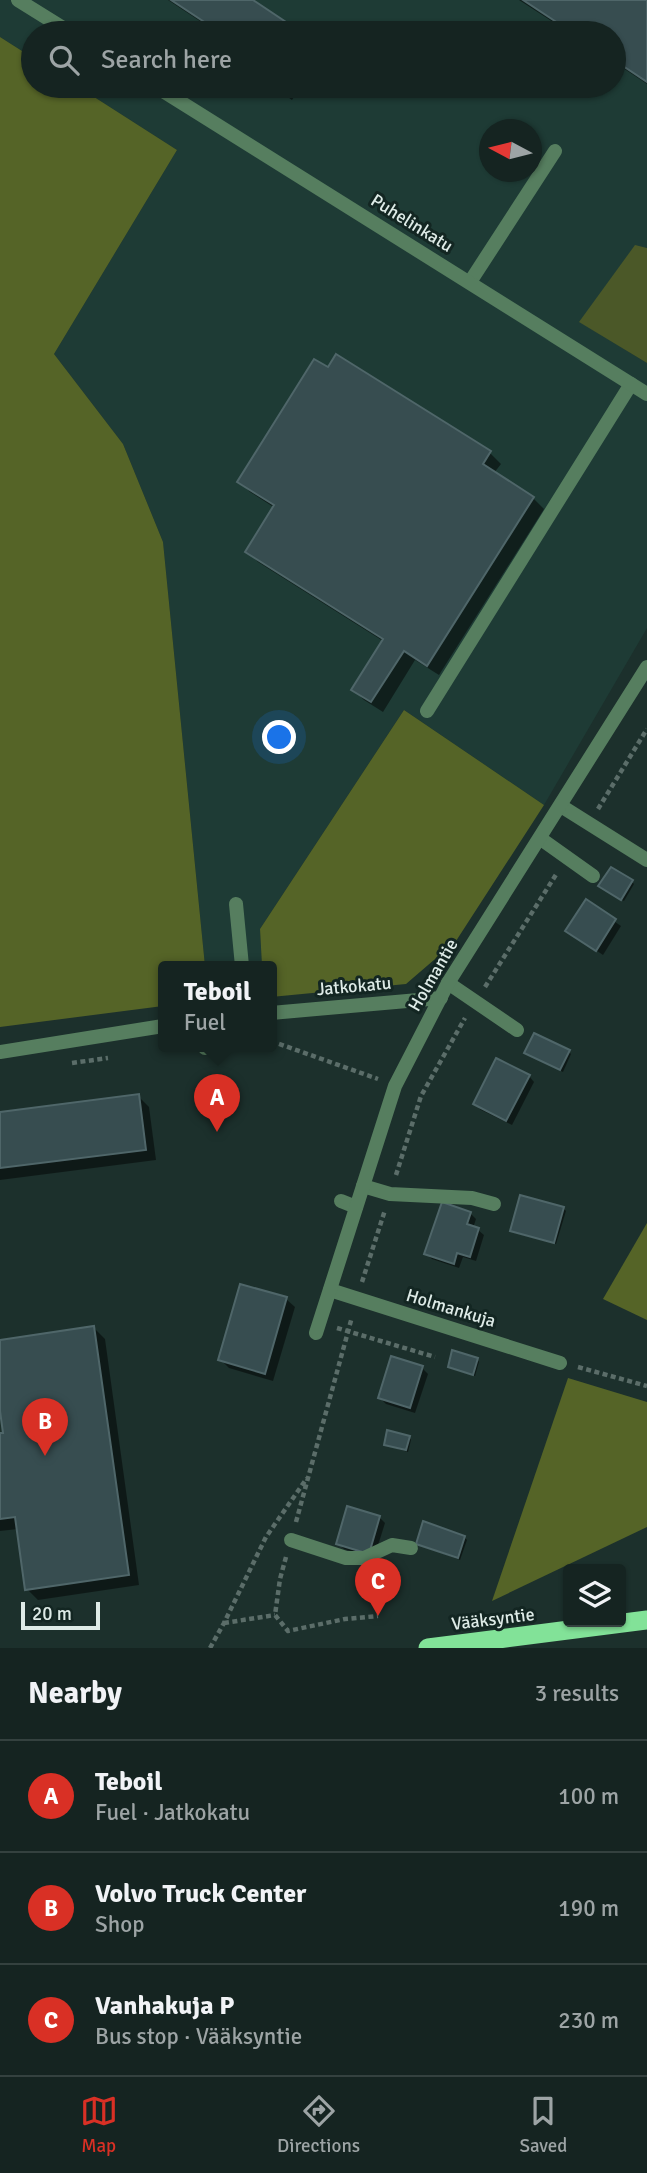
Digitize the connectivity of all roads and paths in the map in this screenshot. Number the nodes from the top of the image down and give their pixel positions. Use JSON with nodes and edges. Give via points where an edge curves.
{"nodes":[{"id":1,"x":18,"y":0,"type":"edge"},
{"id":2,"x":52,"y":21,"type":"edge"},
{"id":3,"x":174,"y":98,"type":"edge"},
{"id":4,"x":555,"y":151,"type":"dead end"},
{"id":5,"x":470,"y":282,"type":"junction"},
{"id":6,"x":631,"y":384,"type":"junction"},
{"id":7,"x":647,"y":394,"type":"edge"},
{"id":8,"x":644,"y":677,"type":"edge"},
{"id":9,"x":427,"y":711,"type":"dead end"},
{"id":10,"x":647,"y":729,"type":"edge"},
{"id":11,"x":561,"y":806,"type":"junction"},
{"id":12,"x":590,"y":823,"type":"junction"},
{"id":13,"x":541,"y":839,"type":"junction"},
{"id":14,"x":567,"y":857,"type":"junction"},
{"id":15,"x":647,"y":860,"type":"edge"},
{"id":16,"x":593,"y":876,"type":"dead end"},
{"id":17,"x":236,"y":904,"type":"dead end"},
{"id":18,"x":242,"y":961,"type":"edge"},
{"id":19,"x":448,"y":983,"type":"junction"},
{"id":20,"x":441,"y":998,"type":"junction"},
{"id":21,"x":476,"y":1001,"type":"junction"},
{"id":22,"x":277,"y":1012,"type":"edge"},
{"id":23,"x":158,"y":1027,"type":"edge"},
{"id":24,"x":517,"y":1030,"type":"dead end"},
{"id":25,"x":277,"y":1043,"type":"edge"},
{"id":26,"x":0,"y":1052,"type":"edge"},
{"id":27,"x":395,"y":1086,"type":"junction"},
{"id":28,"x":421,"y":1096,"type":"junction"},
{"id":29,"x":363,"y":1186,"type":"junction"},
{"id":30,"x":390,"y":1194,"type":"junction"},
{"id":31,"x":341,"y":1201,"type":"dead end"},
{"id":32,"x":494,"y":1204,"type":"dead end"},
{"id":33,"x":356,"y":1207,"type":"junction"},
{"id":34,"x":330,"y":1290,"type":"junction"},
{"id":35,"x":357,"y":1299,"type":"junction"},
{"id":36,"x":318,"y":1328,"type":"joint"},
{"id":37,"x":348,"y":1331,"type":"junction"},
{"id":38,"x":435,"y":1357,"type":"dead end"},
{"id":39,"x":560,"y":1363,"type":"joint"},
{"id":40,"x":647,"y":1386,"type":"edge"},
{"id":41,"x":310,"y":1474,"type":"junction"},
{"id":42,"x":291,"y":1539,"type":"junction"},
{"id":43,"x":411,"y":1548,"type":"dead end"},
{"id":44,"x":275,"y":1615,"type":"junction"},
{"id":45,"x":378,"y":1616,"type":"dead end"},
{"id":46,"x":647,"y":1620,"type":"edge"},
{"id":47,"x":224,"y":1623,"type":"junction"},
{"id":48,"x":210,"y":1648,"type":"edge"},
{"id":49,"x":428,"y":1648,"type":"edge"}],
"edges":[{"from":1,"to":2,"type":"street"},
{"from":3,"to":5,"type":"street","name":"Puhelinkatu"},
{"from":4,"to":5,"type":"street"},
{"from":5,"to":6,"type":"street","name":"Puhelinkatu"},
{"from":6,"to":7,"type":"street","name":"Puhelinkatu"},
{"from":6,"to":9,"type":"street"},
{"from":8,"to":11,"type":"street","name":"Holmantie"},
{"from":10,"to":12,"type":"path"},
{"from":11,"to":12,"type":"street"},
{"from":11,"to":13,"type":"street","name":"Holmantie"},
{"from":12,"to":15,"type":"street"},
{"from":13,"to":14,"type":"street"},
{"from":13,"to":19,"type":"street","name":"Holmantie"},
{"from":14,"to":16,"type":"street"},
{"from":14,"to":21,"type":"path"},
{"from":17,"to":18,"type":"street"},
{"from":19,"to":20,"type":"street","name":"Holmantie"},
{"from":19,"to":21,"type":"street"},
{"from":20,"to":22,"type":"street","name":"Jatkokatu"},
{"from":20,"to":27,"type":"street","name":"Holmantie"},
{"from":21,"to":24,"type":"street"},
{"from":21,"to":28,"type":"path"},
{"from":23,"to":26,"type":"street"},
{"from":25,"to":27,"type":"path"},
{"from":27,"to":28,"type":"path"},
{"from":27,"to":29,"type":"street","name":"Holmantie"},
{"from":28,"to":30,"type":"path"},
{"from":29,"to":30,"type":"street"},
{"from":29,"to":33,"type":"street","name":"Holmantie"},
{"from":30,"to":32,"type":"street","via":[[471,1198]]},
{"from":30,"to":35,"type":"path"},
{"from":31,"to":33,"type":"street"},
{"from":33,"to":34,"type":"street","name":"Holmantie"},
{"from":34,"to":35,"type":"street","name":"Holmankuja"},
{"from":34,"to":36,"type":"street","name":"Holmantie"},
{"from":35,"to":37,"type":"path"},
{"from":35,"to":39,"type":"street","name":"Holmankuja"},
{"from":36,"to":37,"type":"path"},
{"from":37,"to":38,"type":"path"},
{"from":37,"to":41,"type":"path"},
{"from":39,"to":40,"type":"path"},
{"from":41,"to":42,"type":"path"},
{"from":41,"to":47,"type":"path","via":[[266,1537]]},
{"from":42,"to":43,"type":"street","via":[[346,1558],[364,1558],[393,1545]]},
{"from":42,"to":44,"type":"path"},
{"from":44,"to":45,"type":"path","via":[[288,1631]]},
{"from":44,"to":47,"type":"path"},
{"from":46,"to":49,"type":"highway","name":"Vääksyntie"},
{"from":47,"to":48,"type":"path"}]}
